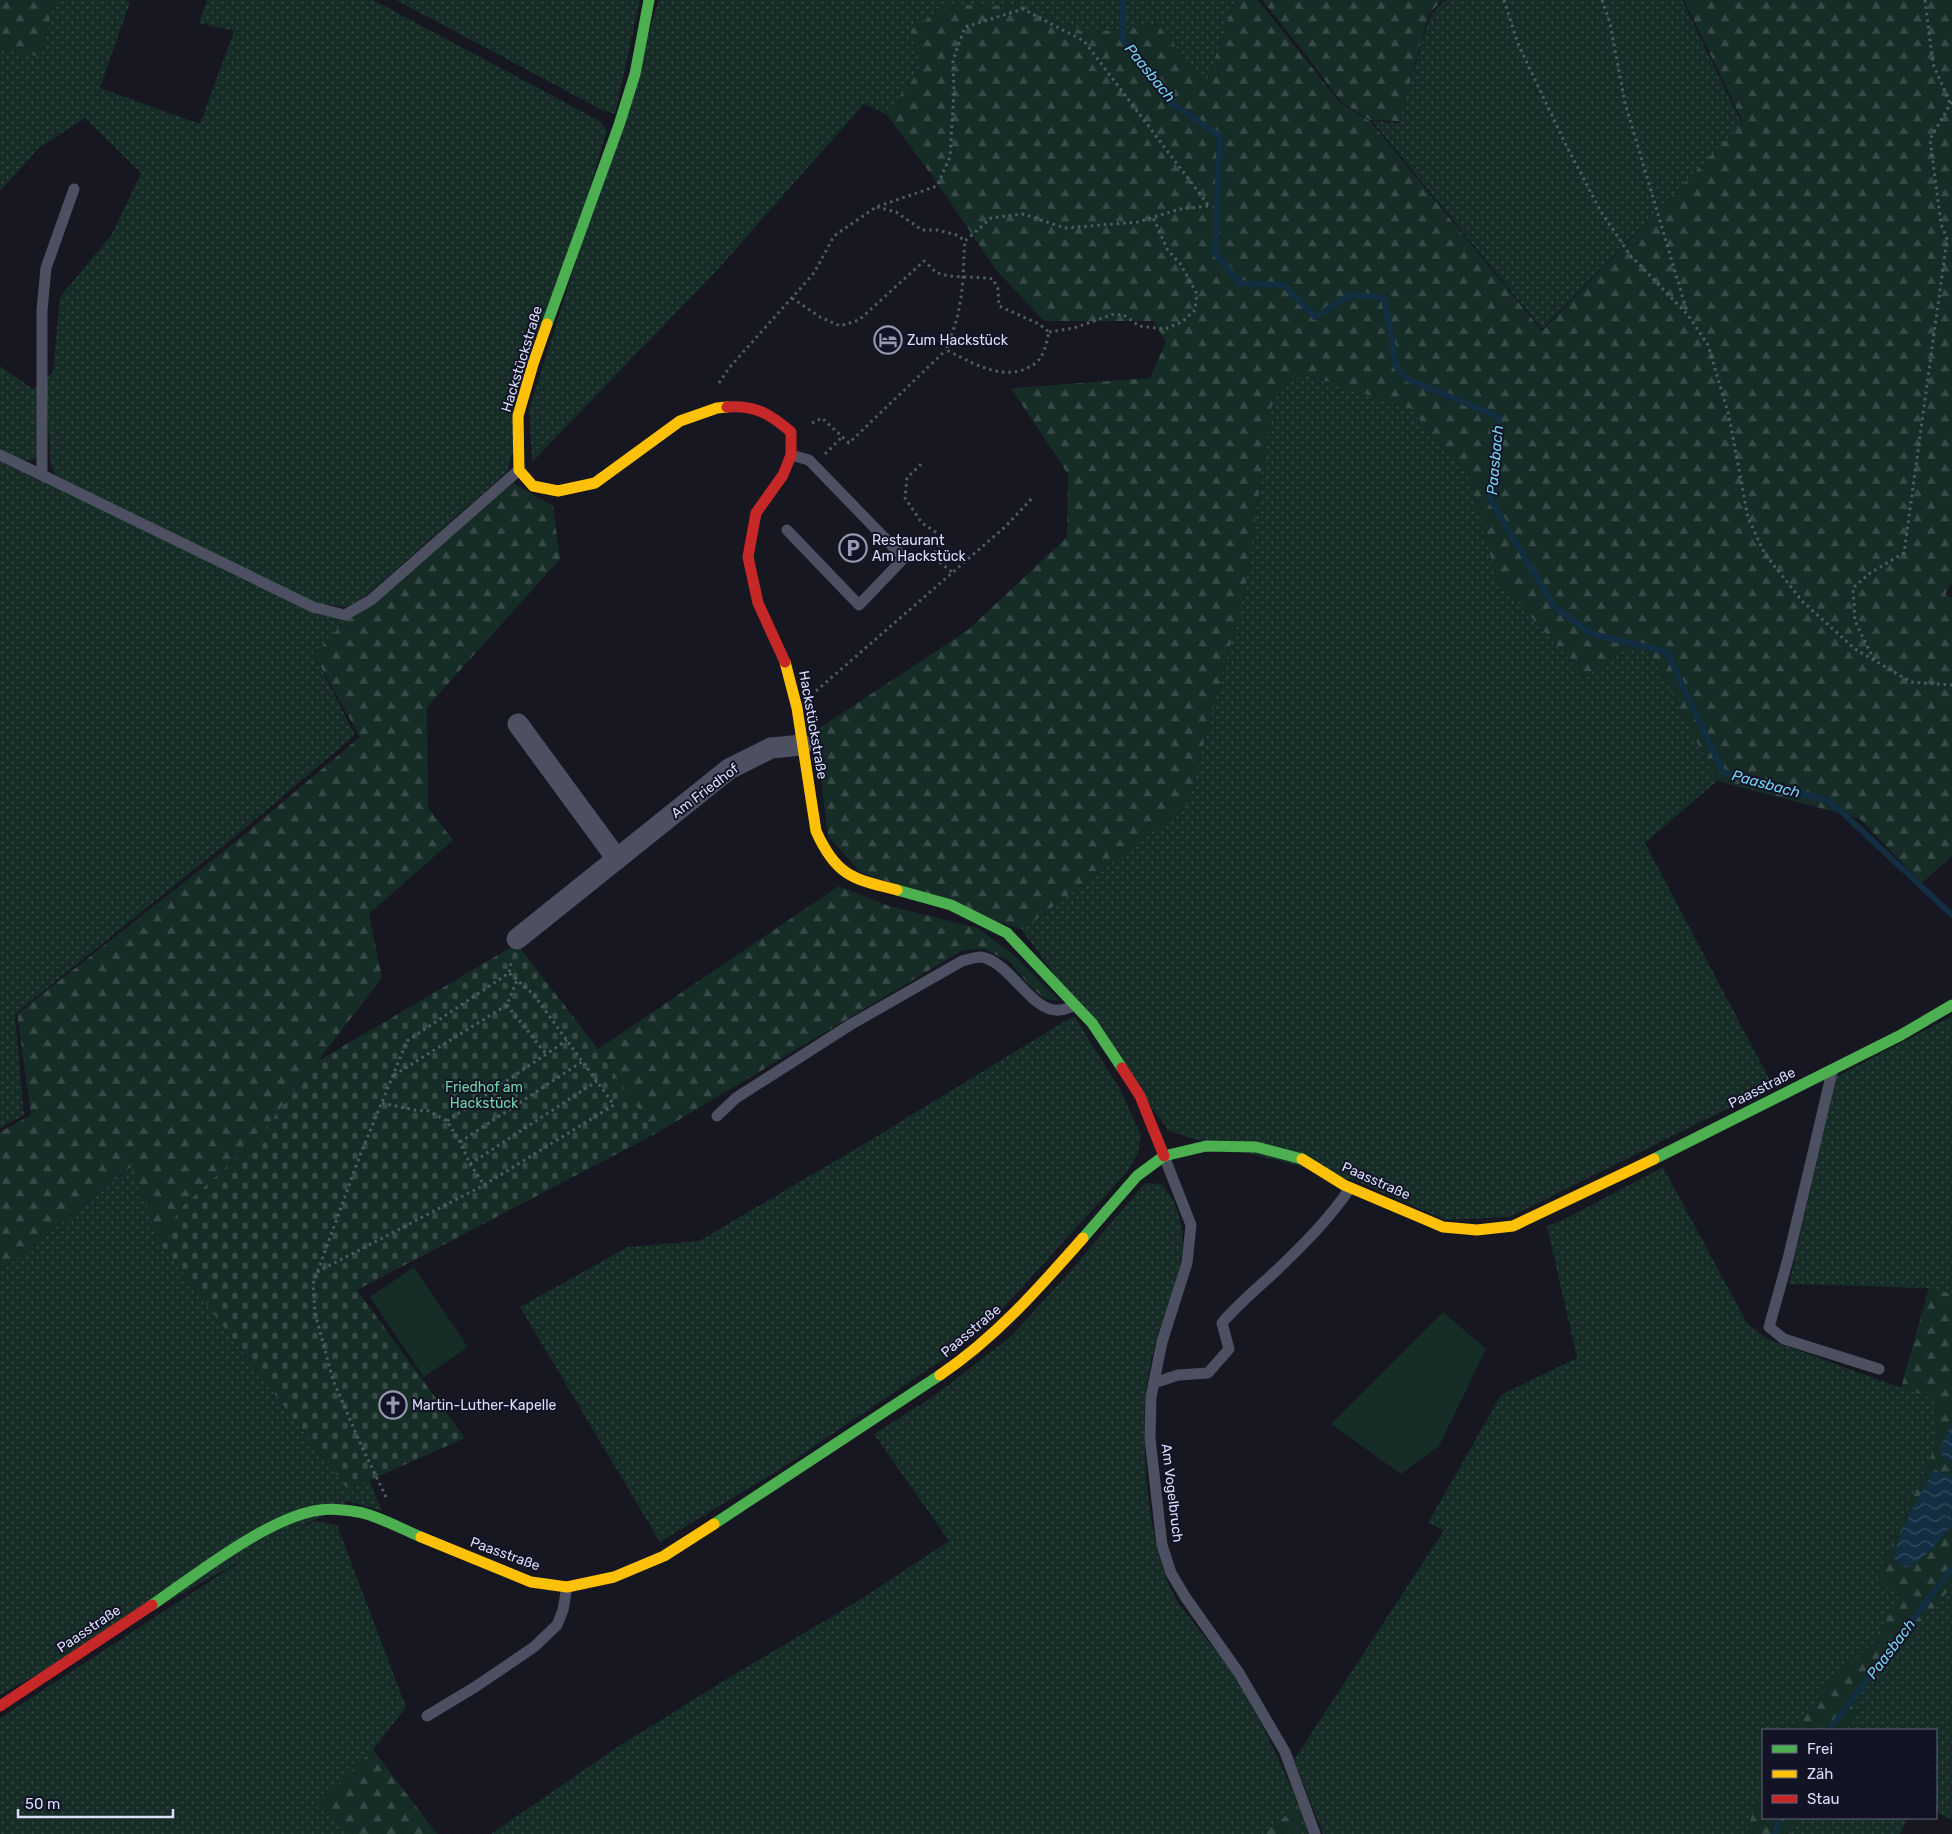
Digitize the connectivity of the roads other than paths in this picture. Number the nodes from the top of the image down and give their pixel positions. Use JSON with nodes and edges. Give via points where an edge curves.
{"nodes":[{"id":1,"x":649,"y":0,"type":"edge"},
{"id":2,"x":74,"y":190,"type":"dead end"},
{"id":3,"x":0,"y":455,"type":"edge"},
{"id":4,"x":791,"y":455,"type":"junction"},
{"id":5,"x":519,"y":470,"type":"junction"},
{"id":6,"x":42,"y":475,"type":"junction"},
{"id":7,"x":787,"y":530,"type":"dead end"},
{"id":8,"x":518,"y":724,"type":"dead end"},
{"id":9,"x":802,"y":745,"type":"junction"},
{"id":10,"x":617,"y":859,"type":"junction"},
{"id":11,"x":517,"y":939,"type":"road end"},
{"id":12,"x":1075,"y":1005,"type":"junction"},
{"id":13,"x":1952,"y":1006,"type":"edge"},
{"id":14,"x":1833,"y":1068,"type":"junction"},
{"id":15,"x":717,"y":1116,"type":"dead end"},
{"id":16,"x":1164,"y":1156,"type":"junction"},
{"id":17,"x":1350,"y":1188,"type":"junction"},
{"id":18,"x":1879,"y":1369,"type":"dead end"},
{"id":19,"x":1154,"y":1383,"type":"junction"},
{"id":20,"x":567,"y":1587,"type":"junction"},
{"id":21,"x":0,"y":1706,"type":"edge"},
{"id":22,"x":427,"y":1716,"type":"dead end"},
{"id":23,"x":1315,"y":1834,"type":"edge"}],
"edges":[{"from":1,"to":5,"type":"street","name":"Hackstückstraße","via":[[635,74],[619,125],[533,364],[518,416]]},
{"from":2,"to":6,"type":"lane","via":[[46,268],[42,310]]},
{"from":3,"to":6,"type":"lane"},
{"from":4,"to":5,"type":"street","name":"Hackstückstraße","via":[[791,432],[774,417],[743,406],[716,408],[680,421],[595,483],[558,491],[534,486]]},
{"from":4,"to":7,"type":"lane","via":[[809,460],[904,558],[859,605]]},
{"from":4,"to":9,"type":"street","name":"Hackstückstraße","via":[[783,475],[756,513],[748,556],[758,603],[784,656],[798,708]]},
{"from":5,"to":6,"type":"lane","via":[[372,600],[345,615],[313,607]]},
{"from":8,"to":10,"type":"street"},
{"from":9,"to":10,"type":"street","name":"Am Friedhof","via":[[771,748],[729,769]]},
{"from":9,"to":12,"type":"street","name":"Hackstückstraße","via":[[816,832],[838,867],[858,880],[951,905],[1007,933]]},
{"from":10,"to":11,"type":"street","name":"Am Friedhof"},
{"from":12,"to":15,"type":"lane","via":[[1059,1010],[1045,1008],[1000,964],[980,957],[962,961],[842,1030],[736,1098]]},
{"from":12,"to":16,"type":"street","name":"Hackstückstraße","via":[[1092,1022],[1140,1096]]},
{"from":13,"to":14,"type":"street","name":"Paasstraße"},
{"from":14,"to":17,"type":"street","name":"Paasstraße","via":[[1513,1226],[1477,1230],[1443,1227]]},
{"from":14,"to":18,"type":"lane","via":[[1769,1327],[1784,1339]]},
{"from":16,"to":17,"type":"street","name":"Paasstraße","via":[[1206,1146],[1256,1147],[1299,1157]]},
{"from":16,"to":19,"type":"lane","name":"Am Vogelbruch","via":[[1191,1225],[1187,1263],[1162,1342]]},
{"from":16,"to":20,"type":"street","name":"Paasstraße","via":[[1137,1176],[1006,1322],[958,1363],[664,1556],[614,1577]]},
{"from":17,"to":19,"type":"lane","via":[[1334,1213],[1222,1323],[1229,1349],[1208,1373],[1178,1375]]},
{"from":19,"to":23,"type":"lane","name":"Am Vogelbruch","via":[[1150,1397],[1150,1438],[1162,1545],[1171,1573],[1239,1673],[1285,1752]]},
{"from":20,"to":21,"type":"street","name":"Paasstraße","via":[[531,1582],[360,1512],[331,1509],[310,1512],[274,1526],[235,1549]]},
{"from":20,"to":22,"type":"lane","via":[[557,1625],[540,1641]]}]}
